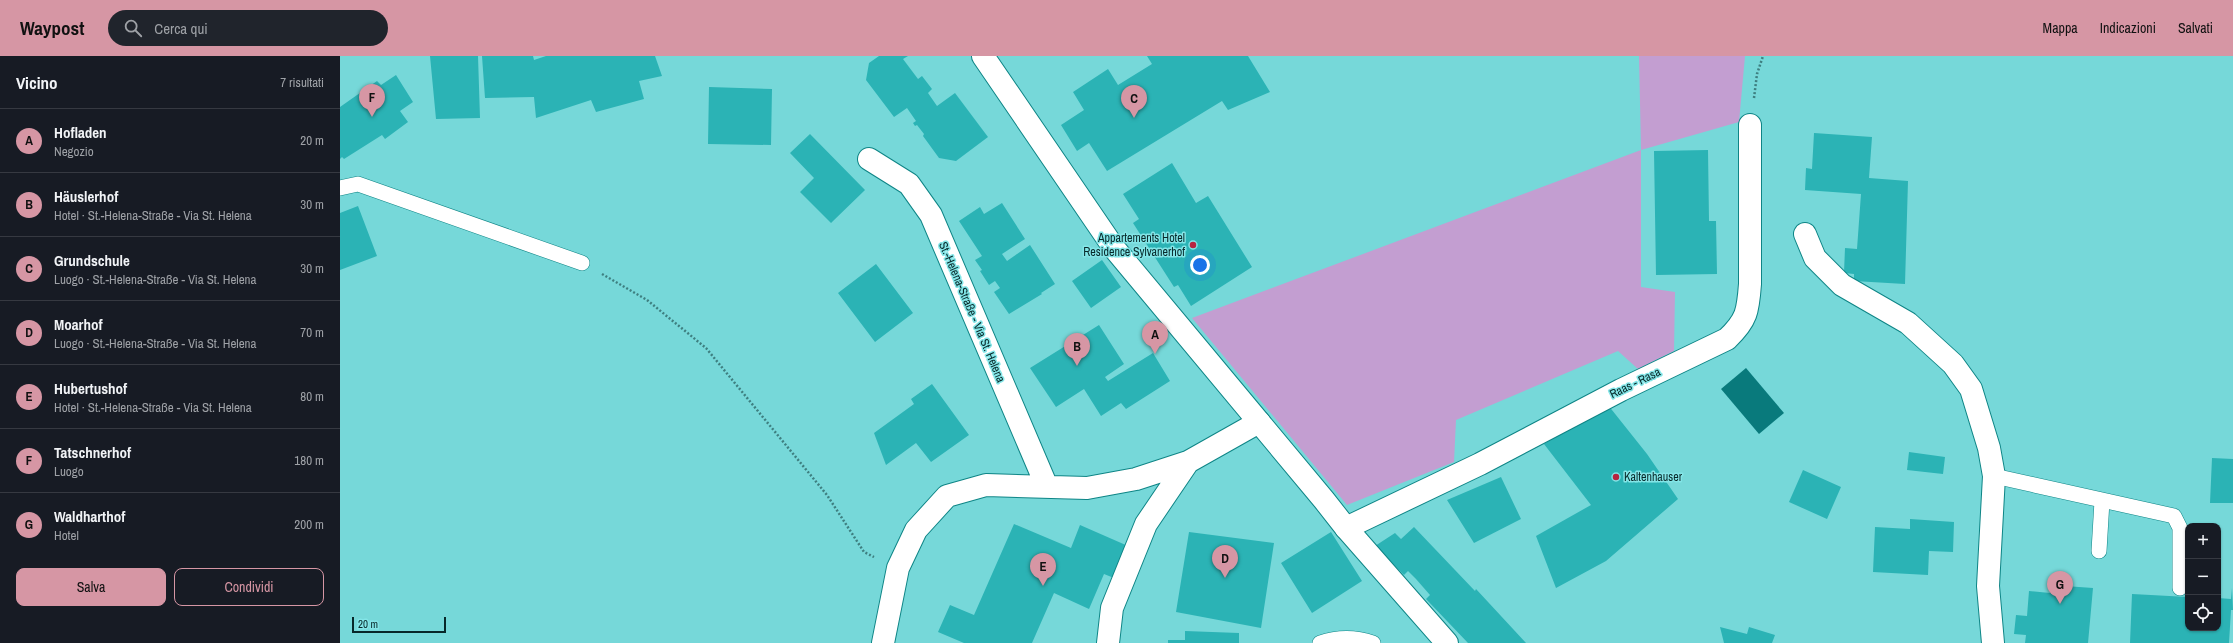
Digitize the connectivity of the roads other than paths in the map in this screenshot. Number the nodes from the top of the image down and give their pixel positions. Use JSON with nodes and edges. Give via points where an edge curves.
{"nodes":[{"id":1,"x":983,"y":56,"type":"edge"},
{"id":2,"x":1750,"y":125,"type":"road end"},
{"id":3,"x":869,"y":159,"type":"dead end"},
{"id":4,"x":340,"y":188,"type":"edge"},
{"id":5,"x":1805,"y":234,"type":"dead end"},
{"id":6,"x":582,"y":263,"type":"road end"},
{"id":7,"x":1258,"y":422,"type":"junction"},
{"id":8,"x":1188,"y":462,"type":"junction"},
{"id":9,"x":1994,"y":476,"type":"junction"},
{"id":10,"x":1047,"y":487,"type":"junction"},
{"id":11,"x":2102,"y":501,"type":"junction"},
{"id":12,"x":1346,"y":528,"type":"junction"},
{"id":13,"x":2099,"y":551,"type":"dead end"},
{"id":14,"x":2180,"y":588,"type":"dead end"},
{"id":15,"x":883,"y":643,"type":"edge"},
{"id":16,"x":1108,"y":643,"type":"edge"},
{"id":17,"x":1320,"y":643,"type":"edge"},
{"id":18,"x":1373,"y":643,"type":"edge"},
{"id":19,"x":1447,"y":643,"type":"edge"},
{"id":20,"x":1993,"y":643,"type":"edge"}],
"edges":[{"from":1,"to":7,"type":"street","via":[[1114,248]]},
{"from":2,"to":12,"type":"street","name":"Raas - Rasa","via":[[1748,307],[1741,325],[1727,339],[1621,390],[1480,464]]},
{"from":3,"to":10,"type":"street","name":"St.-Helena-Straße - Via St. Helena","via":[[909,184],[931,215]]},
{"from":4,"to":6,"type":"lane","via":[[358,184]]},
{"from":5,"to":9,"type":"street","via":[[1816,258],[1842,285],[1908,323],[1953,364],[1971,389],[1989,448]]},
{"from":7,"to":8,"type":"street"},
{"from":7,"to":12,"type":"street"},
{"from":8,"to":10,"type":"street","via":[[1136,479],[1087,488]]},
{"from":8,"to":16,"type":"street","via":[[1146,524],[1112,608]]},
{"from":9,"to":11,"type":"lane"},
{"from":9,"to":20,"type":"street","via":[[1988,586]]},
{"from":10,"to":15,"type":"street","via":[[986,485],[947,496],[916,530],[898,568]]},
{"from":11,"to":13,"type":"lane"},
{"from":11,"to":14,"type":"lane","via":[[2174,516],[2180,528]]},
{"from":12,"to":19,"type":"street"},
{"from":17,"to":18,"type":"lane","via":[[1335,638]]}]}
